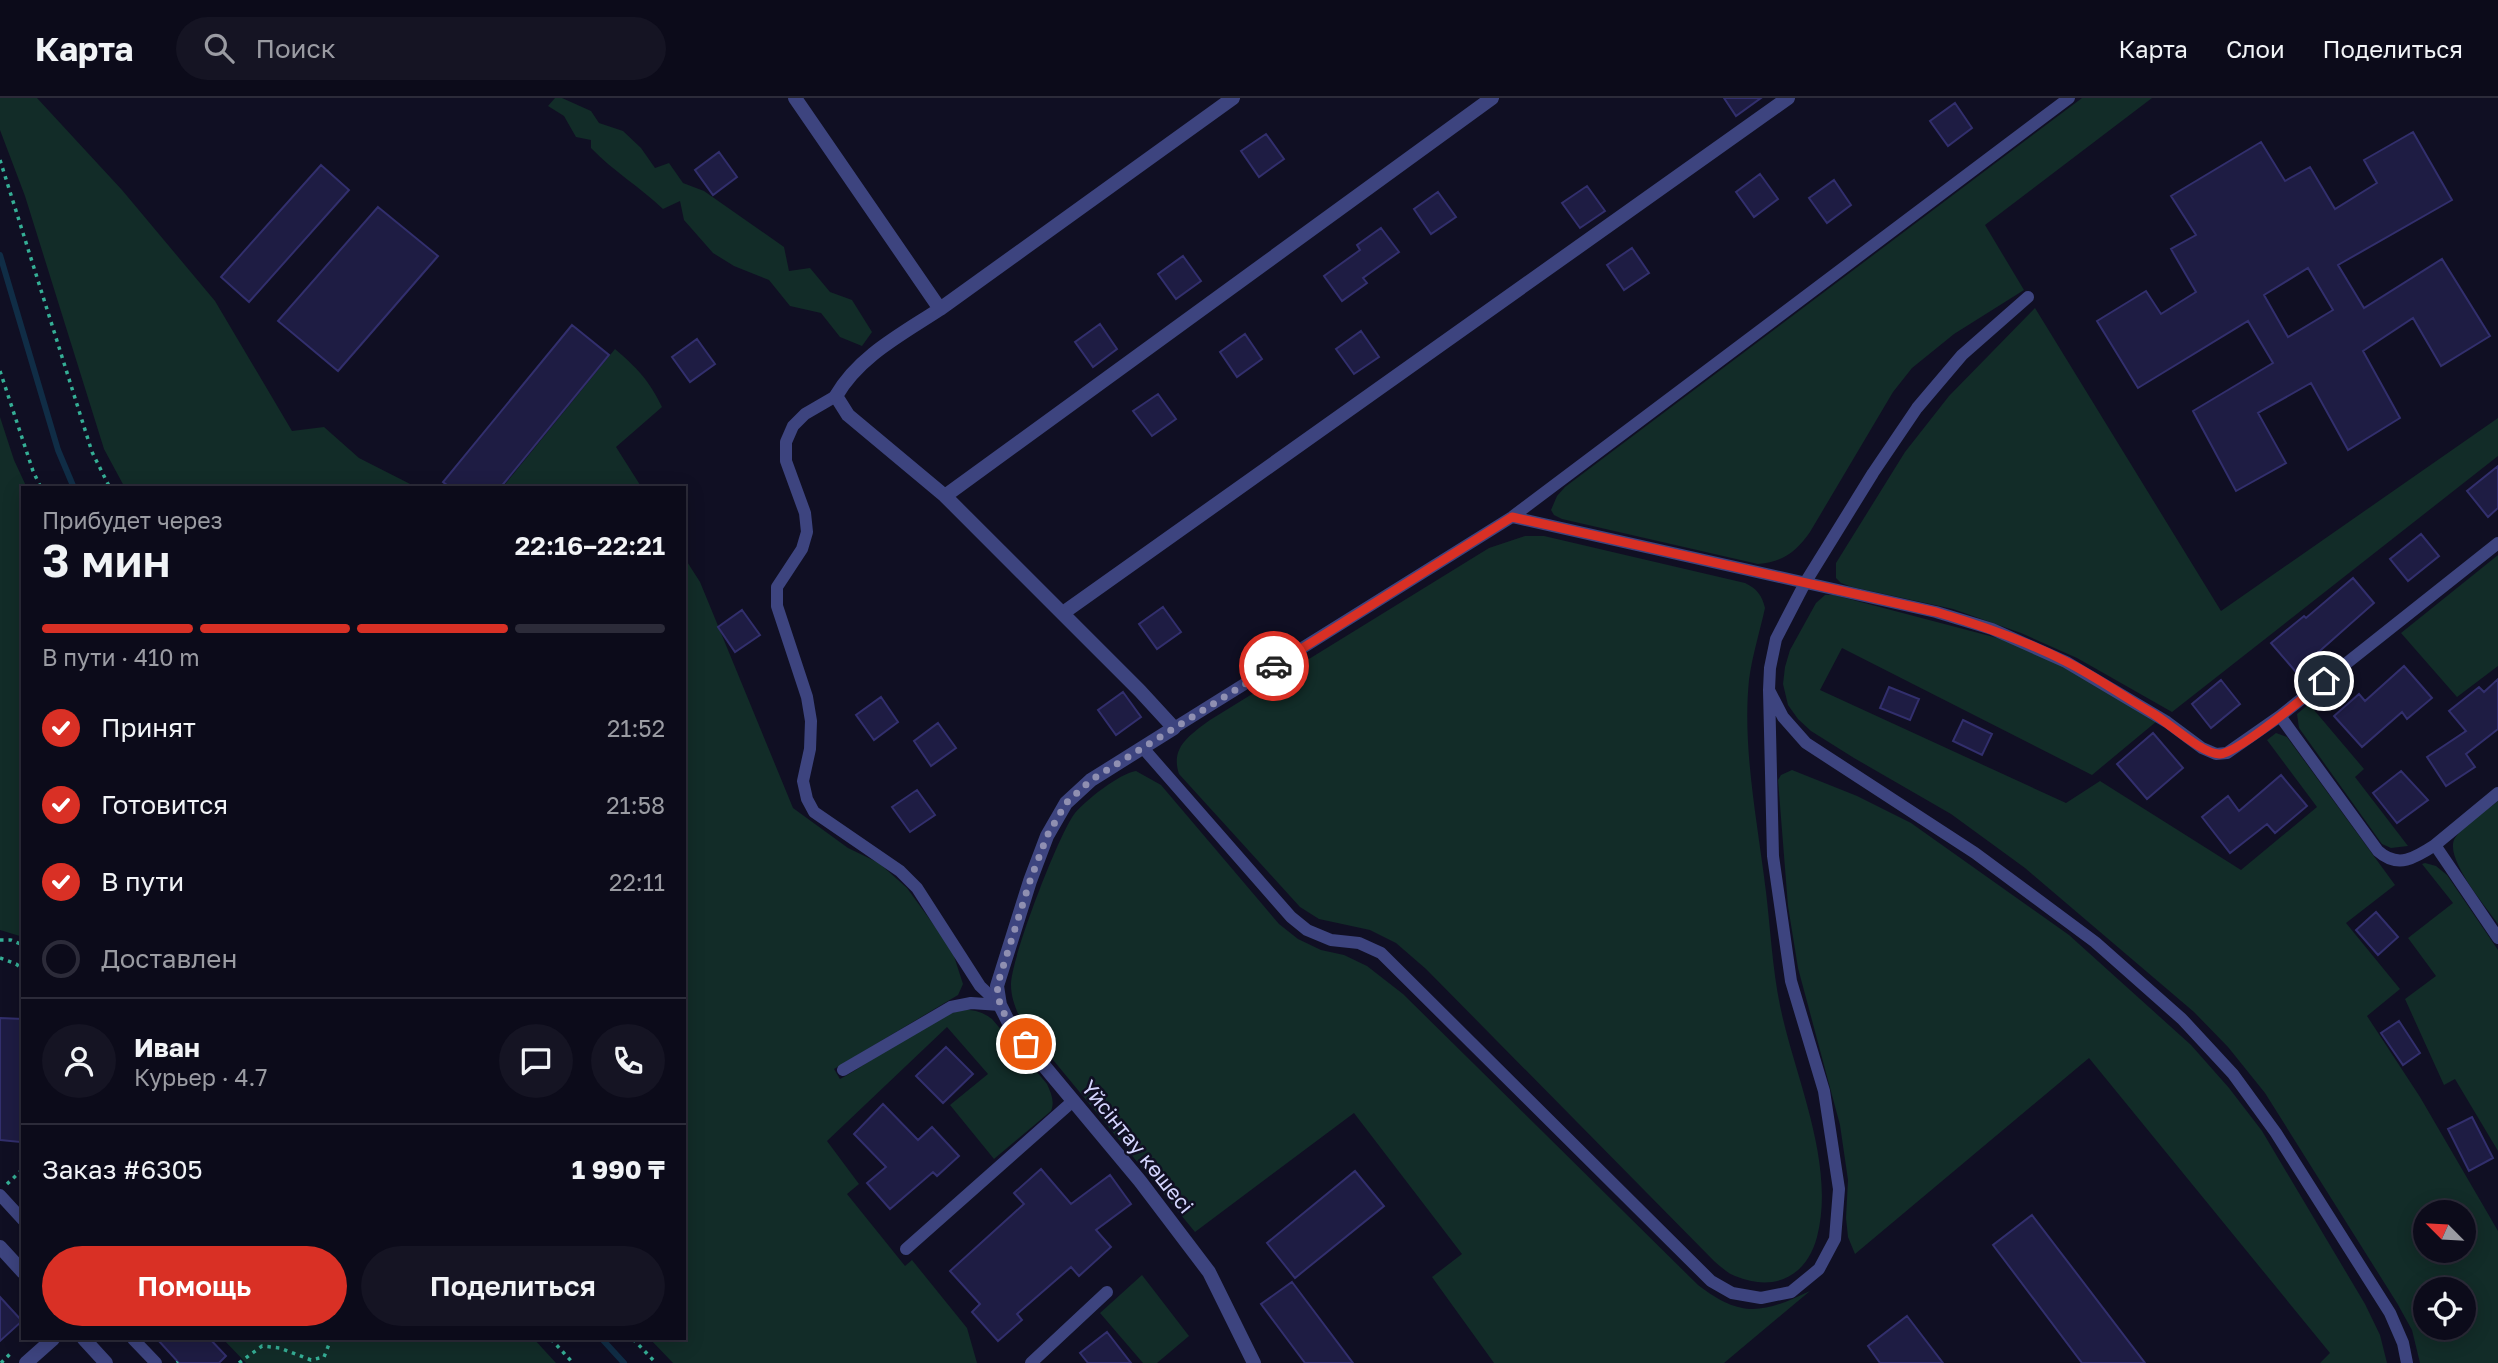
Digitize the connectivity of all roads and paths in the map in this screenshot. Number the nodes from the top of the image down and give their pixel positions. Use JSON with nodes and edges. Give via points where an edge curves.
{"nodes":[{"id":1,"x":795,"y":98,"type":"edge"},
{"id":2,"x":1233,"y":98,"type":"edge"},
{"id":3,"x":1492,"y":98,"type":"edge"},
{"id":4,"x":1788,"y":98,"type":"edge"},
{"id":5,"x":2069,"y":98,"type":"edge"},
{"id":6,"x":0,"y":160,"type":"edge"},
{"id":7,"x":2028,"y":297,"type":"dead end"},
{"id":8,"x":940,"y":309,"type":"junction"},
{"id":9,"x":0,"y":372,"type":"edge"},
{"id":10,"x":836,"y":396,"type":"junction"},
{"id":11,"x":40,"y":486,"type":"edge"},
{"id":12,"x":109,"y":486,"type":"edge"},
{"id":13,"x":945,"y":496,"type":"junction"},
{"id":14,"x":1512,"y":517,"type":"junction"},
{"id":15,"x":2498,"y":543,"type":"edge"},
{"id":16,"x":1805,"y":583,"type":"junction"},
{"id":17,"x":1063,"y":613,"type":"junction"},
{"id":18,"x":1769,"y":690,"type":"junction"},
{"id":19,"x":2280,"y":716,"type":"junction"},
{"id":20,"x":1174,"y":729,"type":"junction"},
{"id":21,"x":1143,"y":748,"type":"junction"},
{"id":22,"x":2498,"y":793,"type":"edge"},
{"id":23,"x":2435,"y":845,"type":"junction"},
{"id":24,"x":2498,"y":938,"type":"edge"},
{"id":25,"x":0,"y":940,"type":"edge"},
{"id":26,"x":21,"y":944,"type":"edge"},
{"id":27,"x":0,"y":958,"type":"edge"},
{"id":28,"x":21,"y":968,"type":"edge"},
{"id":29,"x":1000,"y":1005,"type":"junction"},
{"id":30,"x":843,"y":1070,"type":"dead end"},
{"id":31,"x":1073,"y":1101,"type":"junction"},
{"id":32,"x":21,"y":1171,"type":"edge"},
{"id":33,"x":0,"y":1193,"type":"edge"},
{"id":34,"x":21,"y":1218,"type":"edge"},
{"id":35,"x":0,"y":1248,"type":"edge"},
{"id":36,"x":906,"y":1249,"type":"dead end"},
{"id":37,"x":21,"y":1270,"type":"edge"},
{"id":38,"x":1108,"y":1292,"type":"dead end"},
{"id":39,"x":52,"y":1340,"type":"edge"},
{"id":40,"x":85,"y":1340,"type":"edge"},
{"id":41,"x":134,"y":1340,"type":"edge"},
{"id":42,"x":331,"y":1340,"type":"edge"},
{"id":43,"x":552,"y":1340,"type":"edge"},
{"id":44,"x":634,"y":1340,"type":"edge"},
{"id":45,"x":26,"y":1363,"type":"edge"},
{"id":46,"x":106,"y":1363,"type":"edge"},
{"id":47,"x":156,"y":1363,"type":"edge"},
{"id":48,"x":239,"y":1363,"type":"edge"},
{"id":49,"x":573,"y":1363,"type":"edge"},
{"id":50,"x":656,"y":1363,"type":"edge"},
{"id":51,"x":1031,"y":1363,"type":"edge"},
{"id":52,"x":1254,"y":1363,"type":"edge"},
{"id":53,"x":2407,"y":1363,"type":"edge"}],
"edges":[{"from":1,"to":8,"type":"street"},
{"from":2,"to":8,"type":"street"},
{"from":3,"to":13,"type":"street"},
{"from":4,"to":17,"type":"street"},
{"from":5,"to":14,"type":"lane"},
{"from":6,"to":12,"type":"path","via":[[92,452]]},
{"from":7,"to":16,"type":"lane","via":[[1962,355],[1917,408]]},
{"from":8,"to":10,"type":"street","via":[[881,346],[845,379]]},
{"from":9,"to":11,"type":"path"},
{"from":10,"to":13,"type":"street","via":[[848,415]]},
{"from":10,"to":29,"type":"lane","via":[[805,414],[786,442],[786,461],[807,532],[777,587],[777,606],[811,721],[803,781],[807,799],[814,812],[900,871],[917,888],[981,986]]},
{"from":13,"to":17,"type":"street"},
{"from":14,"to":16,"type":"lane"},
{"from":14,"to":20,"type":"lane"},
{"from":15,"to":19,"type":"lane"},
{"from":16,"to":18,"type":"lane","via":[[1776,639]]},
{"from":16,"to":19,"type":"lane","via":[[1992,629],[2066,662],[2216,754],[2227,753]]},
{"from":17,"to":20,"type":"street"},
{"from":18,"to":21,"type":"lane","via":[[1773,856],[1791,982],[1824,1091],[1839,1189],[1835,1239],[1819,1269],[1791,1292],[1761,1298],[1732,1293],[1711,1281],[1381,953],[1360,943],[1331,940],[1291,917]]},
{"from":18,"to":53,"type":"lane","via":[[1783,717],[1806,743],[1975,853],[2095,942],[2182,1019],[2233,1074],[2277,1133],[2390,1313]]},
{"from":19,"to":23,"type":"lane","via":[[2385,857],[2402,862]]},
{"from":20,"to":21,"type":"street"},
{"from":21,"to":29,"type":"street","via":[[1091,780],[1066,803],[1047,836],[997,986]]},
{"from":22,"to":23,"type":"lane"},
{"from":23,"to":24,"type":"lane"},
{"from":25,"to":26,"type":"path"},
{"from":27,"to":28,"type":"path"},
{"from":29,"to":30,"type":"lane","via":[[951,1007]]},
{"from":29,"to":31,"type":"street","name":"Үйсінтау көшесі","via":[[1010,1025]]},
{"from":31,"to":36,"type":"lane"},
{"from":31,"to":52,"type":"street","name":"Үйсінтау көшесі","via":[[1209,1272]]},
{"from":32,"to":33,"type":"path"},
{"from":33,"to":34,"type":"lane"},
{"from":35,"to":37,"type":"street"},
{"from":38,"to":51,"type":"lane"},
{"from":39,"to":45,"type":"street"},
{"from":40,"to":46,"type":"street"},
{"from":41,"to":47,"type":"lane"},
{"from":42,"to":48,"type":"path","via":[[324,1357],[311,1360],[262,1346]]},
{"from":43,"to":49,"type":"path"},
{"from":44,"to":50,"type":"path"}]}
